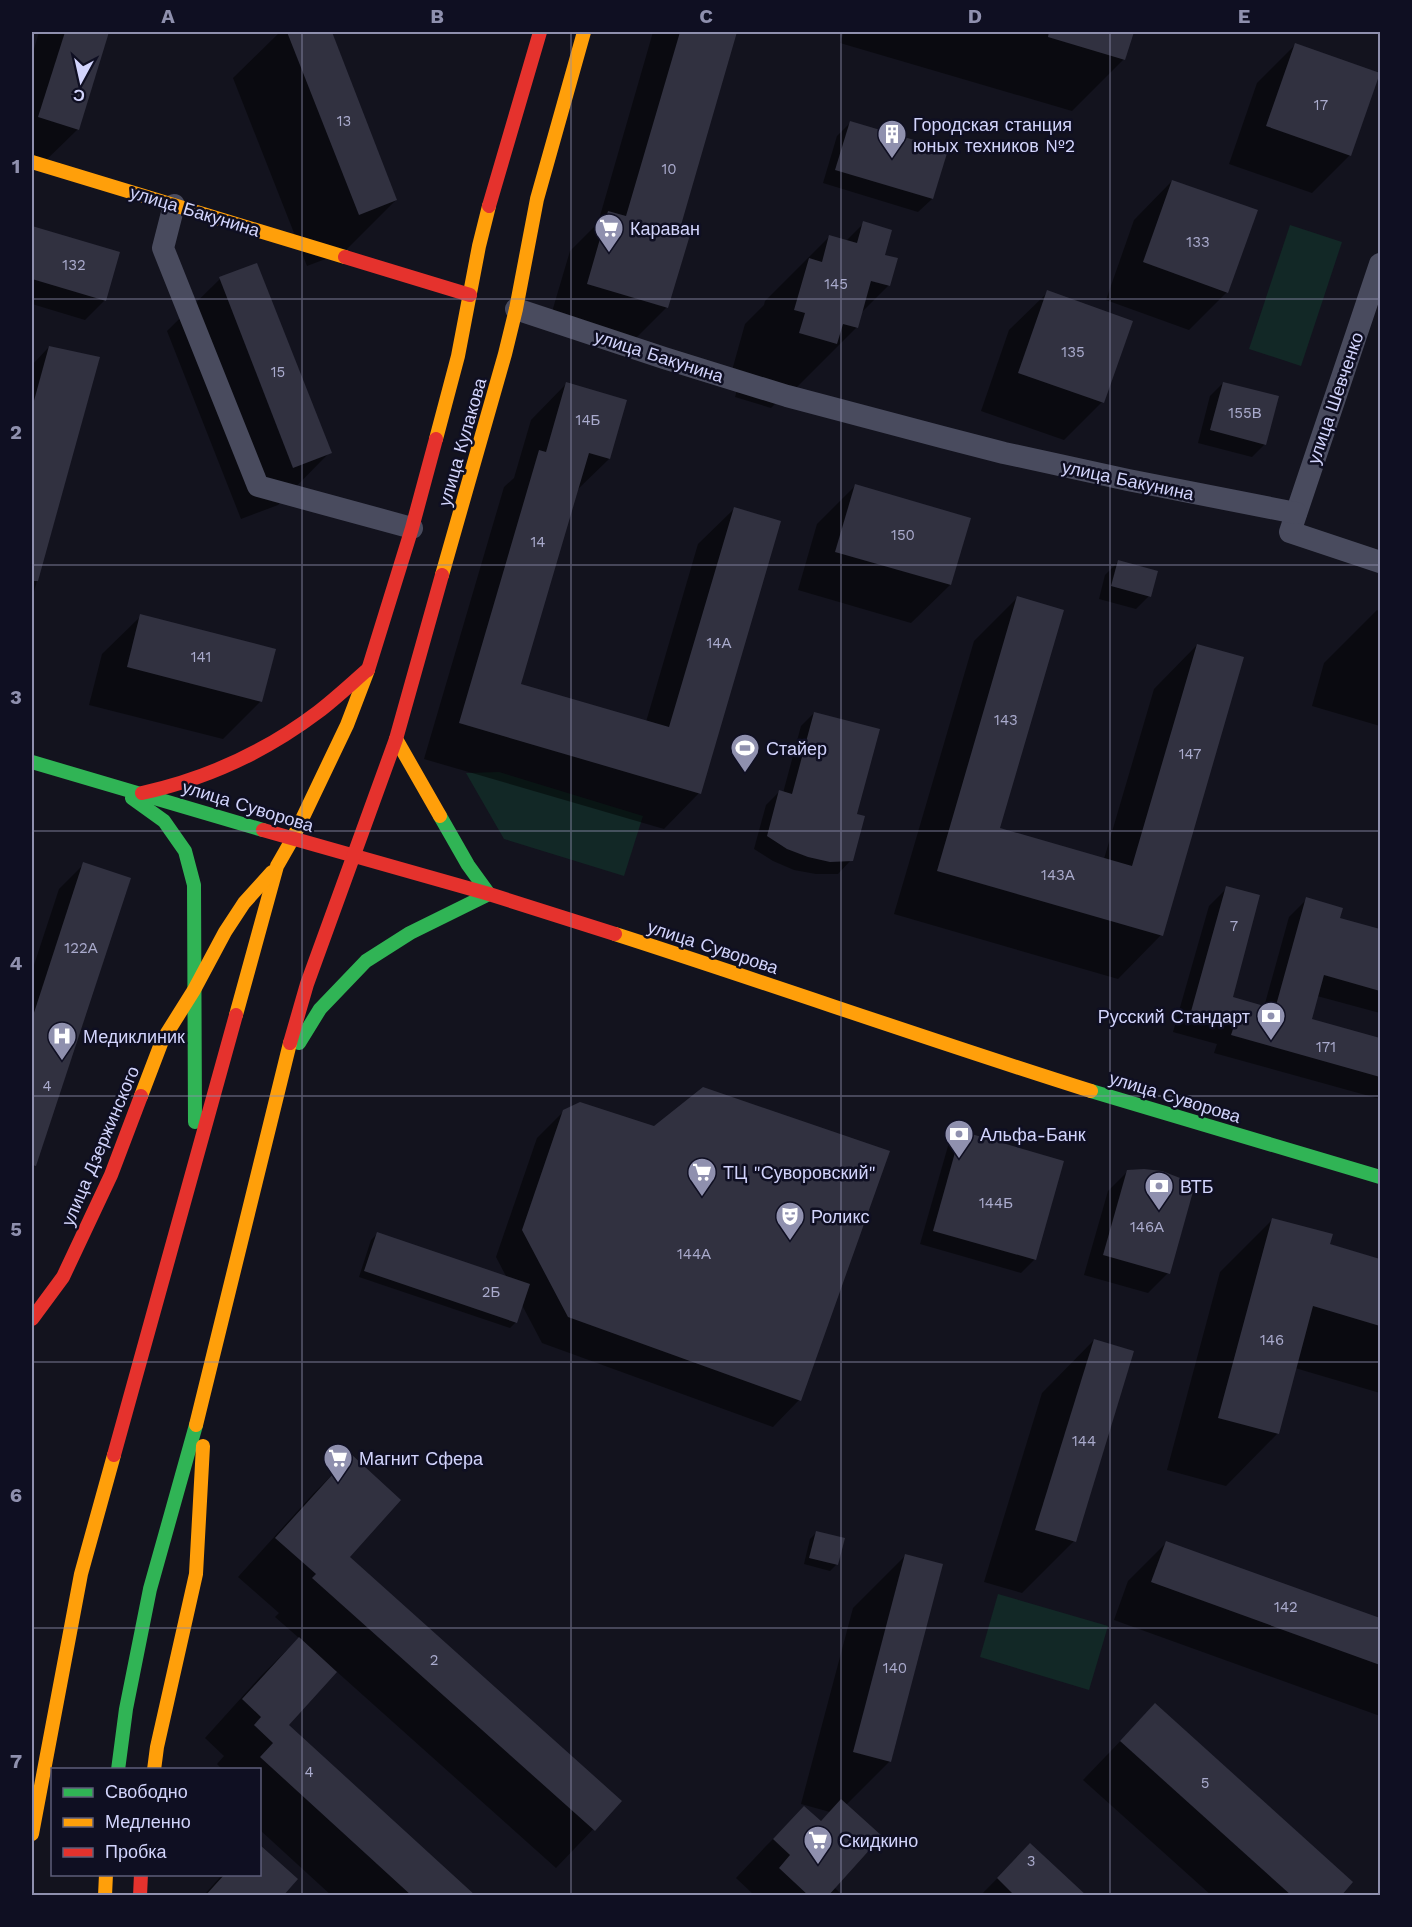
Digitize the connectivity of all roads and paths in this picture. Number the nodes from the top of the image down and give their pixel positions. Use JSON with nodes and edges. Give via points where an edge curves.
{"nodes":[{"id":1,"x":540,"y":32,"type":"edge"},
{"id":2,"x":584,"y":32,"type":"edge"},
{"id":3,"x":32,"y":162,"type":"edge"},
{"id":4,"x":174,"y":205,"type":"junction"},
{"id":5,"x":1380,"y":264,"type":"edge"},
{"id":6,"x":476,"y":297,"type":"junction"},
{"id":7,"x":510,"y":307,"type":"junction"},
{"id":8,"x":1293,"y":523,"type":"junction"},
{"id":9,"x":412,"y":528,"type":"junction"},
{"id":10,"x":1380,"y":562,"type":"edge"},
{"id":11,"x":368,"y":669,"type":"junction"},
{"id":12,"x":396,"y":739,"type":"junction"},
{"id":13,"x":32,"y":762,"type":"edge"},
{"id":14,"x":115,"y":786,"type":"junction"},
{"id":15,"x":141,"y":794,"type":"junction"},
{"id":16,"x":293,"y":838,"type":"junction"},
{"id":17,"x":353,"y":856,"type":"junction"},
{"id":18,"x":277,"y":866,"type":"junction"},
{"id":19,"x":489,"y":894,"type":"junction"},
{"id":20,"x":194,"y":990,"type":"junction"},
{"id":21,"x":284,"y":1067,"type":"junction"},
{"id":22,"x":195,"y":1163,"type":"junction"},
{"id":23,"x":1380,"y":1177,"type":"edge"},
{"id":24,"x":32,"y":1319,"type":"edge"},
{"id":25,"x":206,"y":1391,"type":"junction"},
{"id":26,"x":118,"y":1768,"type":"edge"},
{"id":27,"x":154,"y":1768,"type":"edge"},
{"id":28,"x":32,"y":1834,"type":"edge"},
{"id":29,"x":106,"y":1876,"type":"edge"},
{"id":30,"x":141,"y":1876,"type":"edge"},
{"id":31,"x":105,"y":1896,"type":"edge"},
{"id":32,"x":140,"y":1896,"type":"edge"}],
"edges":[{"from":1,"to":6,"type":"main road","name":"улица Кулакова","via":[[479,246]]},
{"from":2,"to":7,"type":"main road","name":"улица Кулакова"},
{"from":3,"to":4,"type":"main road","name":"улица Бакунина"},
{"from":4,"to":6,"type":"main road","name":"улица Бакунина"},
{"from":4,"to":9,"type":"street","via":[[163,249],[258,486]]},
{"from":5,"to":8,"type":"street","name":"улица Шевченко"},
{"from":6,"to":9,"type":"main road","name":"улица Кулакова"},
{"from":7,"to":8,"type":"street","name":"улица Бакунина","via":[[787,396]]},
{"from":7,"to":12,"type":"main road","name":"улица Кулакова","via":[[505,354]]},
{"from":8,"to":10,"type":"street","name":"улица Бакунина"},
{"from":9,"to":11,"type":"main road","name":"улица Кулакова"},
{"from":11,"to":15,"type":"main road","via":[[312,717],[270,744],[216,771]]},
{"from":11,"to":16,"type":"main road","name":"улица Кулакова","via":[[347,725]]},
{"from":12,"to":17,"type":"main road","name":"улица Кулакова"},
{"from":12,"to":19,"type":"main road","via":[[468,865]]},
{"from":13,"to":14,"type":"main road","name":"улица Суворова"},
{"from":14,"to":15,"type":"main road","name":"улица Суворова"},
{"from":14,"to":20,"type":"main road","via":[[164,821],[185,851],[194,885]]},
{"from":15,"to":16,"type":"main road","name":"улица Суворова"},
{"from":16,"to":17,"type":"main road","name":"улица Суворова"},
{"from":16,"to":18,"type":"main road","name":"улица Кулакова"},
{"from":17,"to":19,"type":"main road","name":"улица Суворова"},
{"from":17,"to":21,"type":"main road","name":"улица Кулакова","via":[[307,984]]},
{"from":18,"to":20,"type":"main road","name":"улица Дзержинского","via":[[244,903]]},
{"from":18,"to":22,"type":"main road"},
{"from":19,"to":21,"type":"main road","via":[[410,933],[366,962],[320,1009]]},
{"from":19,"to":23,"type":"main road","name":"улица Суворова","via":[[971,1053]]},
{"from":20,"to":22,"type":"main road"},
{"from":20,"to":24,"type":"main road","name":"улица Дзержинского","via":[[162,1041],[111,1175],[63,1277]]},
{"from":21,"to":25,"type":"main road","name":"улица Кулакова"},
{"from":22,"to":28,"type":"main road","via":[[81,1574]]},
{"from":25,"to":26,"type":"main road","via":[[150,1589]]},
{"from":25,"to":27,"type":"main road","via":[[198,1562]]},
{"from":29,"to":31,"type":"main road"},
{"from":30,"to":32,"type":"main road"}]}
